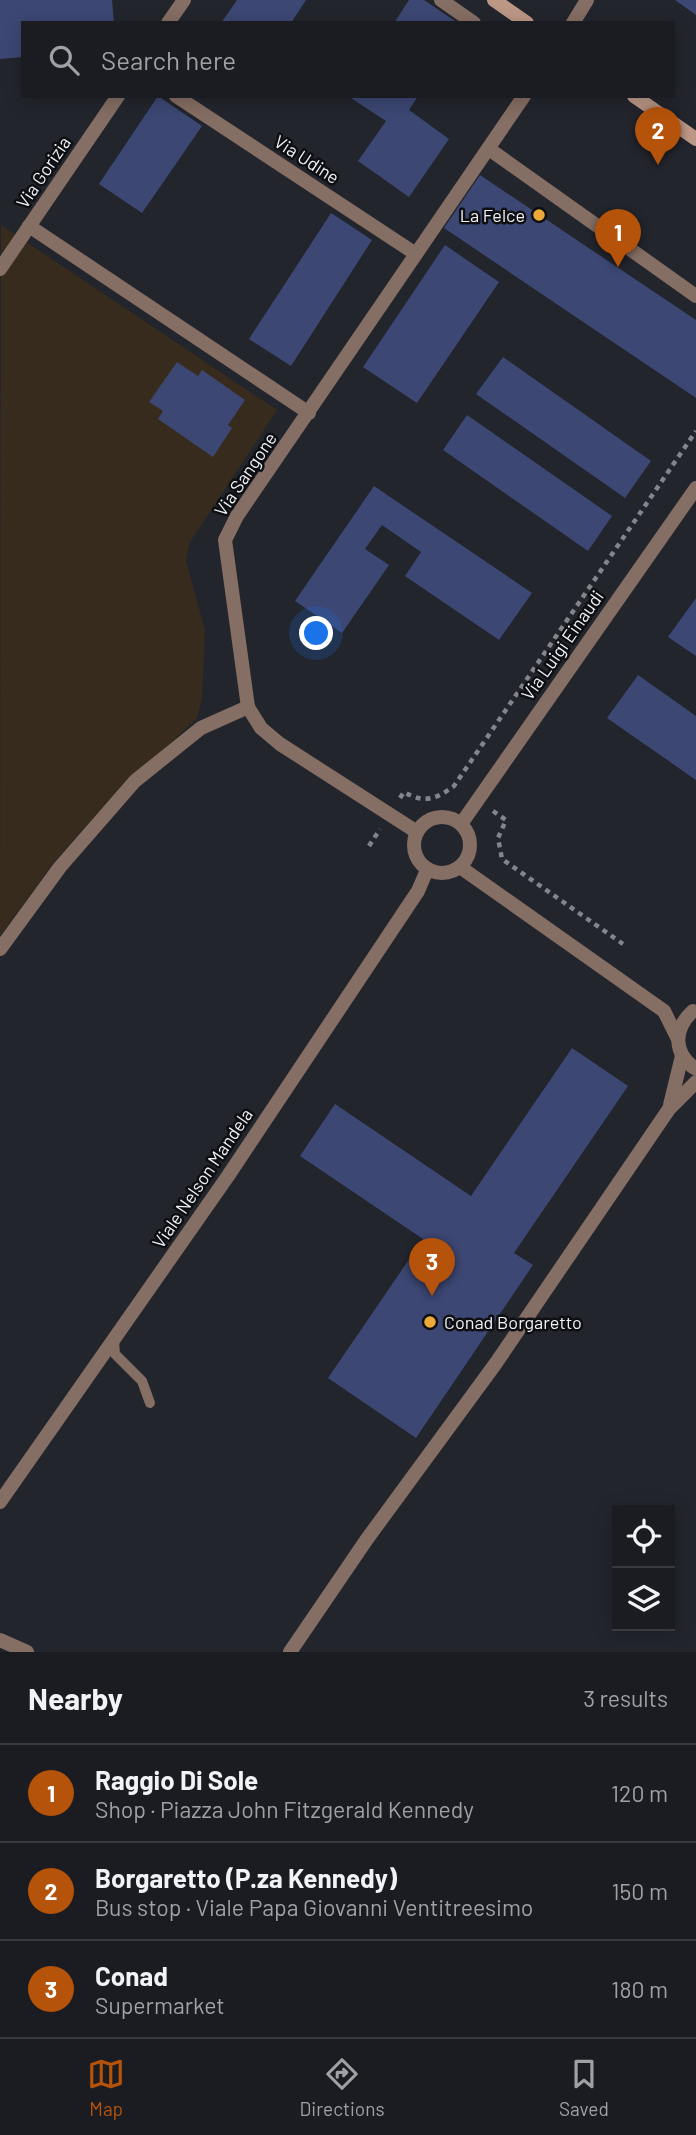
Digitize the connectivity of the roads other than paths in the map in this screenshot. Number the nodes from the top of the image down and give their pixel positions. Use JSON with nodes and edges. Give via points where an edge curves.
{"nodes":[{"id":1,"x":184,"y":0,"type":"edge"},
{"id":2,"x":441,"y":0,"type":"edge"},
{"id":3,"x":494,"y":0,"type":"edge"},
{"id":4,"x":587,"y":0,"type":"edge"},
{"id":5,"x":169,"y":21,"type":"edge"},
{"id":6,"x":471,"y":21,"type":"edge"},
{"id":7,"x":524,"y":21,"type":"edge"},
{"id":8,"x":574,"y":21,"type":"edge"},
{"id":9,"x":117,"y":98,"type":"edge"},
{"id":10,"x":179,"y":98,"type":"edge"},
{"id":11,"x":523,"y":98,"type":"edge"},
{"id":12,"x":637,"y":98,"type":"edge"},
{"id":13,"x":696,"y":139,"type":"edge"},
{"id":14,"x":489,"y":149,"type":"junction"},
{"id":15,"x":29,"y":226,"type":"junction"},
{"id":16,"x":416,"y":254,"type":"junction"},
{"id":17,"x":0,"y":269,"type":"edge"},
{"id":18,"x":696,"y":296,"type":"edge"},
{"id":19,"x":309,"y":413,"type":"junction"},
{"id":20,"x":696,"y":488,"type":"edge"},
{"id":21,"x":248,"y":707,"type":"junction"},
{"id":22,"x":461,"y":824,"type":"junction"},
{"id":23,"x":416,"y":832,"type":"junction"},
{"id":24,"x":460,"y":867,"type":"junction"},
{"id":25,"x":427,"y":870,"type":"junction"},
{"id":26,"x":0,"y":949,"type":"edge"},
{"id":27,"x":694,"y":1010,"type":"edge"},
{"id":28,"x":664,"y":1011,"type":"junction"},
{"id":29,"x":677,"y":1037,"type":"junction"},
{"id":30,"x":682,"y":1056,"type":"junction"},
{"id":31,"x":696,"y":1069,"type":"edge"},
{"id":32,"x":696,"y":1082,"type":"edge"},
{"id":33,"x":669,"y":1109,"type":"junction"},
{"id":34,"x":114,"y":1340,"type":"junction"},
{"id":35,"x":150,"y":1403,"type":"dead end"},
{"id":36,"x":0,"y":1502,"type":"edge"},
{"id":37,"x":0,"y":1640,"type":"edge"},
{"id":38,"x":27,"y":1652,"type":"edge"},
{"id":39,"x":290,"y":1652,"type":"edge"}],
"edges":[{"from":1,"to":5,"type":"street"},
{"from":2,"to":6,"type":"street"},
{"from":3,"to":7,"type":"street"},
{"from":4,"to":8,"type":"street"},
{"from":9,"to":15,"type":"street","name":"Via Gorizia"},
{"from":10,"to":16,"type":"street","name":"Via Udine"},
{"from":11,"to":14,"type":"street","name":"Via Sangone"},
{"from":12,"to":13,"type":"street"},
{"from":14,"to":16,"type":"street","name":"Via Sangone"},
{"from":14,"to":18,"type":"street"},
{"from":15,"to":17,"type":"street","name":"Via Gorizia"},
{"from":15,"to":19,"type":"street"},
{"from":16,"to":19,"type":"street","name":"Via Sangone"},
{"from":19,"to":21,"type":"street","name":"Via Sangone","via":[[225,540]]},
{"from":20,"to":22,"type":"street","name":"Via Luigi Einaudi"},
{"from":21,"to":23,"type":"street","name":"Via Sangone","via":[[261,728],[280,744]]},
{"from":21,"to":26,"type":"street","via":[[201,727],[135,781],[60,867]]},
{"from":22,"to":23,"type":"street","via":[[437,818]]},
{"from":22,"to":24,"type":"street","via":[[470,850]]},
{"from":23,"to":25,"type":"street","via":[[416,857]]},
{"from":24,"to":25,"type":"street","via":[[444,874]]},
{"from":24,"to":28,"type":"street"},
{"from":25,"to":34,"type":"street","name":"Viale Nelson Mandela","via":[[403,914]]},
{"from":27,"to":28,"type":"street"},
{"from":27,"to":29,"type":"street","via":[[679,1027]]},
{"from":28,"to":29,"type":"street"},
{"from":29,"to":30,"type":"street"},
{"from":30,"to":31,"type":"street"},
{"from":30,"to":33,"type":"street"},
{"from":32,"to":33,"type":"street"},
{"from":33,"to":39,"type":"street","via":[[496,1363]]},
{"from":34,"to":35,"type":"lane","via":[[115,1354],[142,1381]]},
{"from":34,"to":36,"type":"street","name":"Viale Nelson Mandela"},
{"from":37,"to":38,"type":"street"}]}
